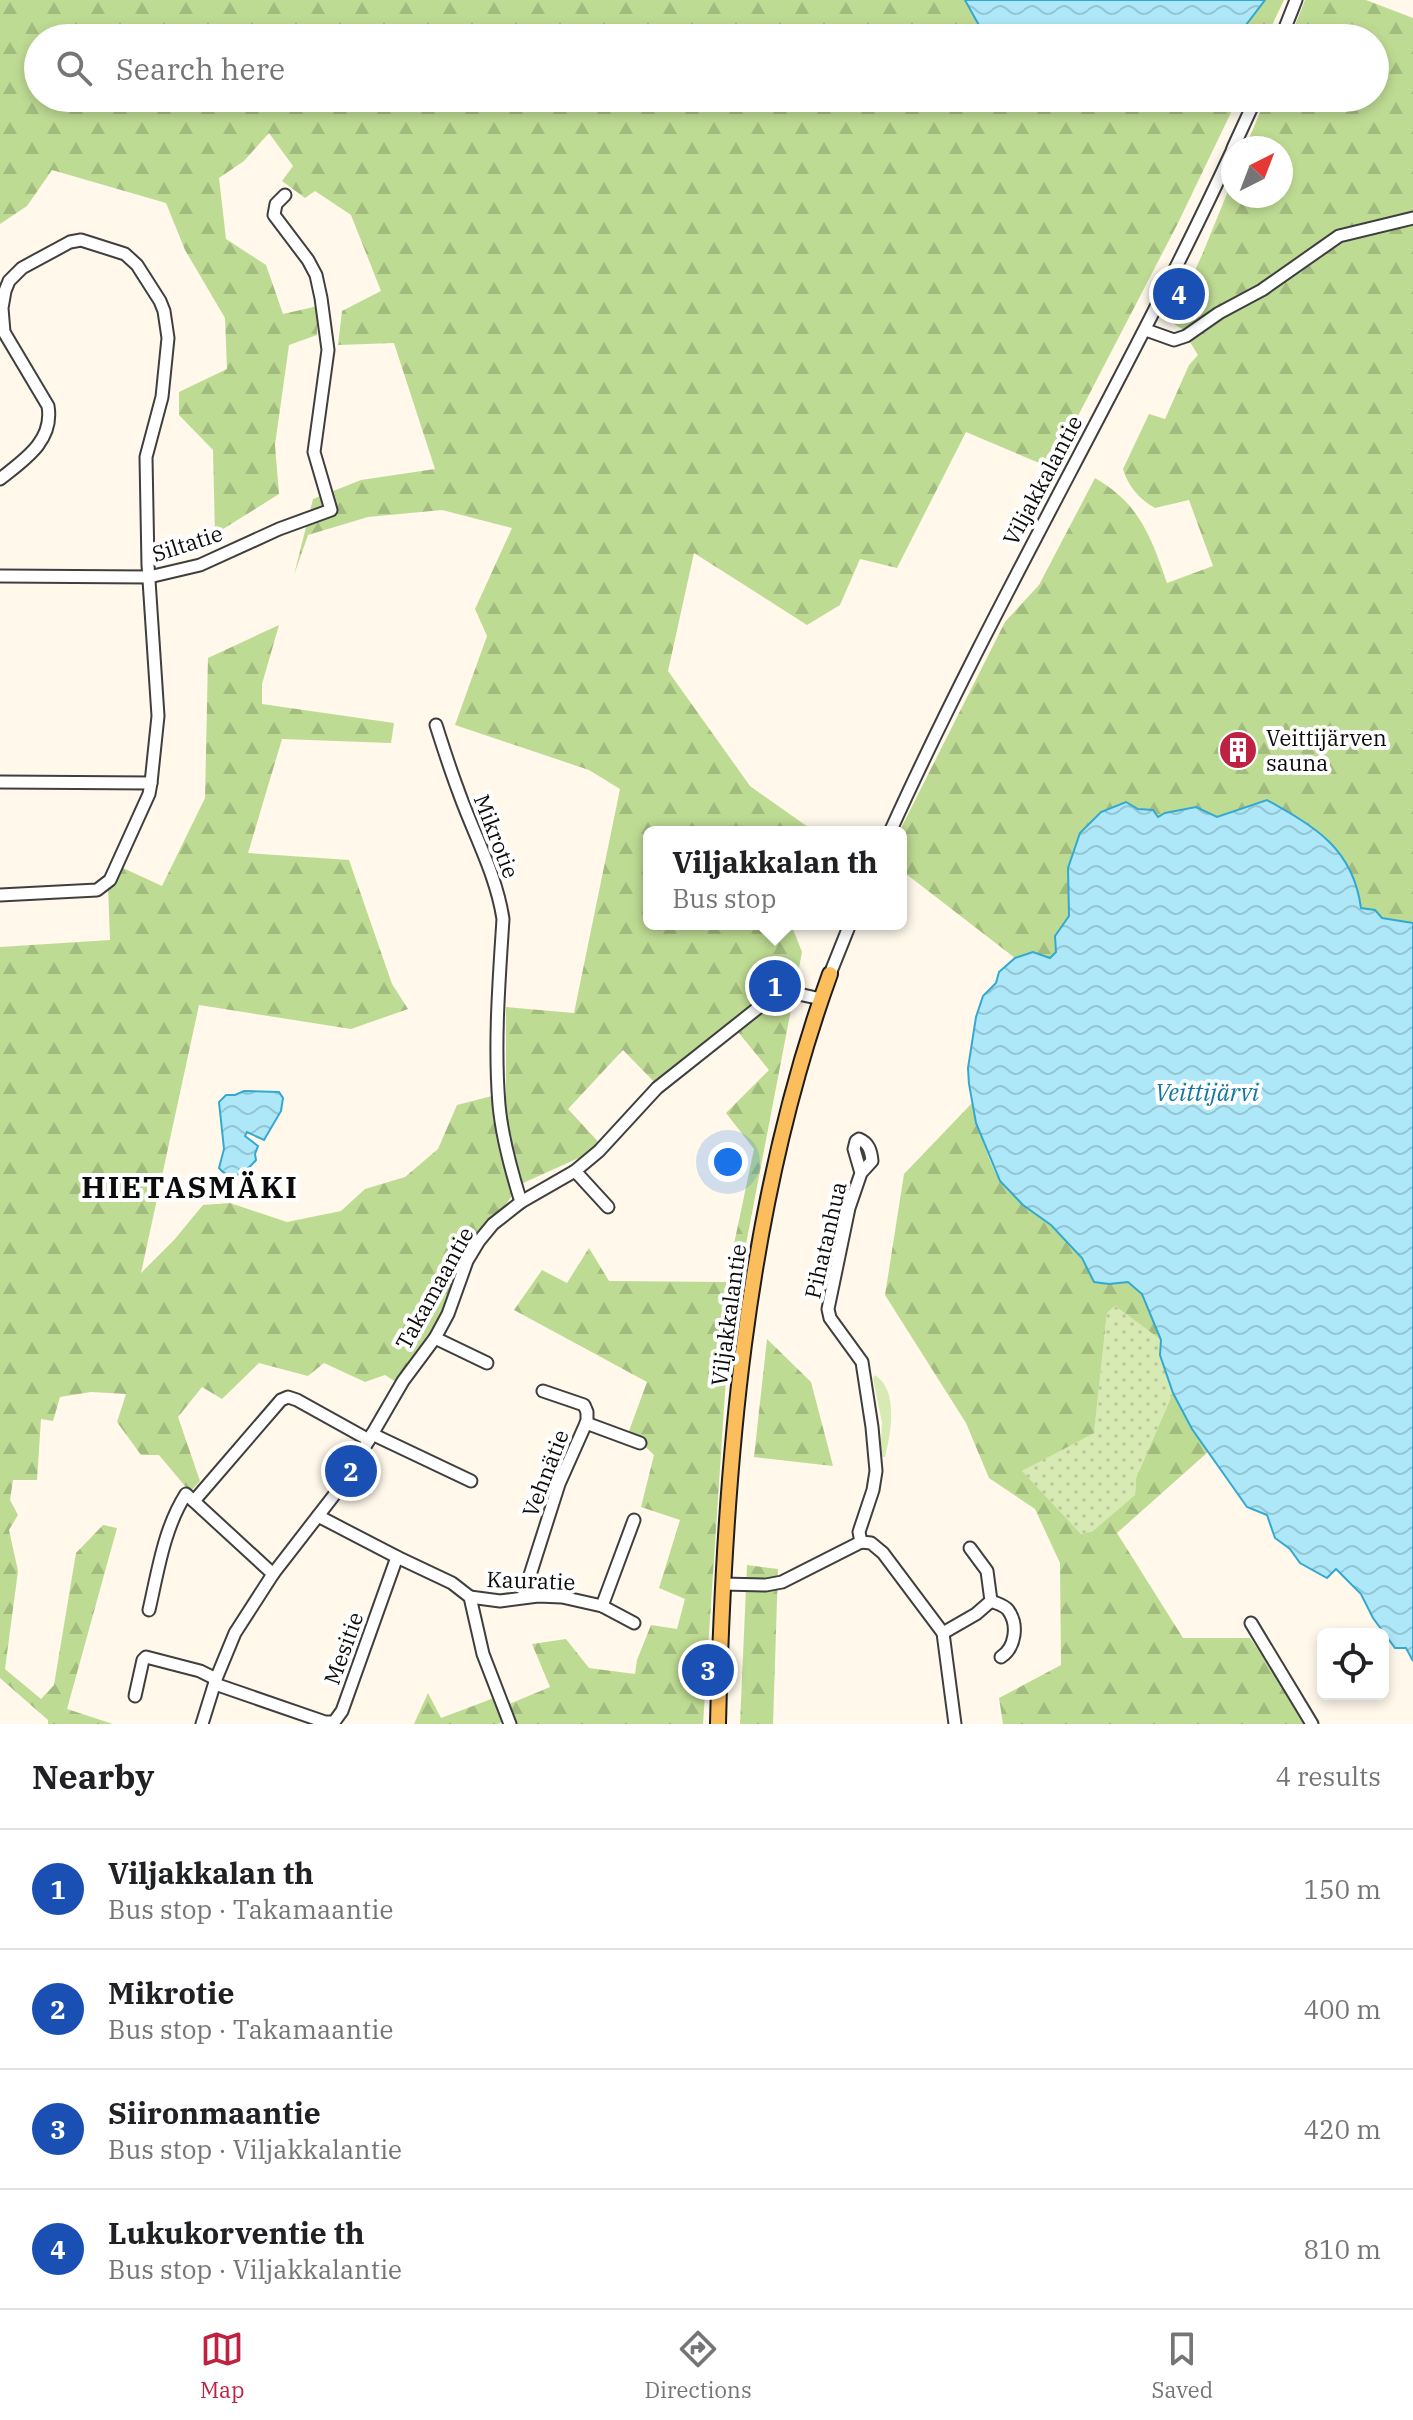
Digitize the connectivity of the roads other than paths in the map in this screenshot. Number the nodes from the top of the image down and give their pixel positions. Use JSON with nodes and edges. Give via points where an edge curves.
{"nodes":[{"id":1,"x":1296,"y":0,"type":"edge"},
{"id":2,"x":1287,"y":24,"type":"edge"},
{"id":3,"x":1250,"y":112,"type":"edge"},
{"id":4,"x":1239,"y":136,"type":"edge"},
{"id":5,"x":1221,"y":174,"type":"edge"},
{"id":6,"x":285,"y":195,"type":"dead end"},
{"id":7,"x":1413,"y":218,"type":"edge"},
{"id":8,"x":1146,"y":330,"type":"junction"},
{"id":9,"x":2,"y":332,"type":"edge"},
{"id":10,"x":0,"y":479,"type":"edge"},
{"id":11,"x":0,"y":576,"type":"edge"},
{"id":12,"x":149,"y":577,"type":"junction"},
{"id":13,"x":436,"y":725,"type":"dead end"},
{"id":14,"x":0,"y":782,"type":"edge"},
{"id":15,"x":151,"y":783,"type":"junction"},
{"id":16,"x":893,"y":826,"type":"edge"},
{"id":17,"x":0,"y":895,"type":"edge"},
{"id":18,"x":848,"y":930,"type":"edge"},
{"id":19,"x":830,"y":974,"type":"joint"},
{"id":20,"x":821,"y":999,"type":"junction"},
{"id":21,"x":575,"y":1171,"type":"junction"},
{"id":22,"x":861,"y":1173,"type":"dead end"},
{"id":23,"x":521,"y":1202,"type":"junction"},
{"id":24,"x":608,"y":1207,"type":"dead end"},
{"id":25,"x":435,"y":1338,"type":"junction"},
{"id":26,"x":487,"y":1363,"type":"dead end"},
{"id":27,"x":543,"y":1391,"type":"dead end"},
{"id":28,"x":586,"y":1423,"type":"junction"},
{"id":29,"x":370,"y":1437,"type":"junction"},
{"id":30,"x":640,"y":1443,"type":"dead end"},
{"id":31,"x":471,"y":1481,"type":"dead end"},
{"id":32,"x":190,"y":1498,"type":"junction"},
{"id":33,"x":318,"y":1516,"type":"junction"},
{"id":34,"x":634,"y":1520,"type":"dead end"},
{"id":35,"x":861,"y":1542,"type":"junction"},
{"id":36,"x":970,"y":1548,"type":"dead end"},
{"id":37,"x":397,"y":1557,"type":"junction"},
{"id":38,"x":273,"y":1574,"type":"junction"},
{"id":39,"x":723,"y":1584,"type":"junction"},
{"id":40,"x":470,"y":1597,"type":"junction"},
{"id":41,"x":523,"y":1597,"type":"junction"},
{"id":42,"x":991,"y":1601,"type":"junction"},
{"id":43,"x":602,"y":1606,"type":"junction"},
{"id":44,"x":149,"y":1610,"type":"dead end"},
{"id":45,"x":634,"y":1623,"type":"dead end"},
{"id":46,"x":1251,"y":1623,"type":"dead end"},
{"id":47,"x":943,"y":1633,"type":"junction"},
{"id":48,"x":1001,"y":1657,"type":"dead end"},
{"id":49,"x":216,"y":1681,"type":"junction"},
{"id":50,"x":135,"y":1696,"type":"dead end"},
{"id":51,"x":202,"y":1724,"type":"edge"},
{"id":52,"x":510,"y":1724,"type":"edge"},
{"id":53,"x":718,"y":1724,"type":"edge"},
{"id":54,"x":955,"y":1724,"type":"edge"},
{"id":55,"x":1312,"y":1724,"type":"edge"}],
"edges":[{"from":1,"to":2,"type":"street"},
{"from":3,"to":4,"type":"street","name":"Viljakkalantie"},
{"from":5,"to":8,"type":"street","name":"Viljakkalantie"},
{"from":6,"to":12,"type":"street","name":"Siltatie","via":[[274,215],[316,275],[327,334],[328,365],[314,452],[331,510],[200,565]]},
{"from":7,"to":8,"type":"street","via":[[1339,236],[1186,336],[1174,340]]},
{"from":8,"to":16,"type":"street","name":"Viljakkalantie"},
{"from":9,"to":10,"type":"street","via":[[48,406],[50,418],[35,451]]},
{"from":9,"to":12,"type":"street","via":[[9,281],[70,242],[81,240],[125,254],[160,301],[168,338],[165,380],[146,457]]},
{"from":11,"to":12,"type":"street","name":"Siltatie"},
{"from":12,"to":15,"type":"street","via":[[158,716]]},
{"from":13,"to":23,"type":"street","name":"Mikrotie","via":[[500,901],[499,1107]]},
{"from":14,"to":15,"type":"street"},
{"from":15,"to":17,"type":"street","via":[[105,885],[97,890]]},
{"from":18,"to":19,"type":"street","name":"Viljakkalantie"},
{"from":19,"to":20,"type":"main road","name":"Viljakkalantie"},
{"from":20,"to":21,"type":"street","name":"Takamaantie","via":[[785,991],[773,996],[657,1088]]},
{"from":20,"to":39,"type":"main road","name":"Viljakkalantie","via":[[798,1069],[755,1268]]},
{"from":21,"to":23,"type":"street","name":"Takamaantie"},
{"from":21,"to":24,"type":"street"},
{"from":22,"to":35,"type":"street","name":"Pihatanhua","via":[[828,1309],[862,1362],[872,1427],[876,1471],[859,1532]]},
{"from":23,"to":25,"type":"street","name":"Takamaantie","via":[[493,1224],[467,1261]]},
{"from":25,"to":26,"type":"street"},
{"from":25,"to":29,"type":"street","name":"Takamaantie"},
{"from":27,"to":28,"type":"street","name":"Vehnätie","via":[[584,1405]]},
{"from":28,"to":30,"type":"street"},
{"from":28,"to":41,"type":"street","name":"Vehnätie","via":[[559,1484]]},
{"from":29,"to":31,"type":"street"},
{"from":29,"to":32,"type":"street","via":[[288,1397]]},
{"from":29,"to":33,"type":"street","name":"Takamaantie"},
{"from":32,"to":38,"type":"street"},
{"from":32,"to":44,"type":"street","via":[[178,1506],[166,1536]]},
{"from":33,"to":37,"type":"street"},
{"from":33,"to":38,"type":"street","name":"Takamaantie"},
{"from":34,"to":43,"type":"street"},
{"from":35,"to":39,"type":"street","via":[[782,1582]]},
{"from":35,"to":47,"type":"street","via":[[883,1553]]},
{"from":36,"to":42,"type":"street","via":[[987,1571]]},
{"from":37,"to":40,"type":"street"},
{"from":37,"to":49,"type":"street","name":"Mesitie","via":[[334,1722]]},
{"from":38,"to":49,"type":"street","name":"Takamaantie","via":[[235,1633]]},
{"from":39,"to":53,"type":"main road","name":"Viljakkalantie"},
{"from":40,"to":41,"type":"street","name":"Kauratie"},
{"from":40,"to":52,"type":"street","via":[[483,1654]]},
{"from":41,"to":43,"type":"street","name":"Kauratie","via":[[562,1597]]},
{"from":42,"to":47,"type":"street"},
{"from":42,"to":48,"type":"street","via":[[1011,1613],[1013,1644]]},
{"from":43,"to":45,"type":"street","name":"Kauratie"},
{"from":46,"to":55,"type":"street"},
{"from":47,"to":54,"type":"street"},
{"from":49,"to":50,"type":"street","via":[[200,1671],[146,1657]]},
{"from":49,"to":51,"type":"street","name":"Takamaantie"}]}
